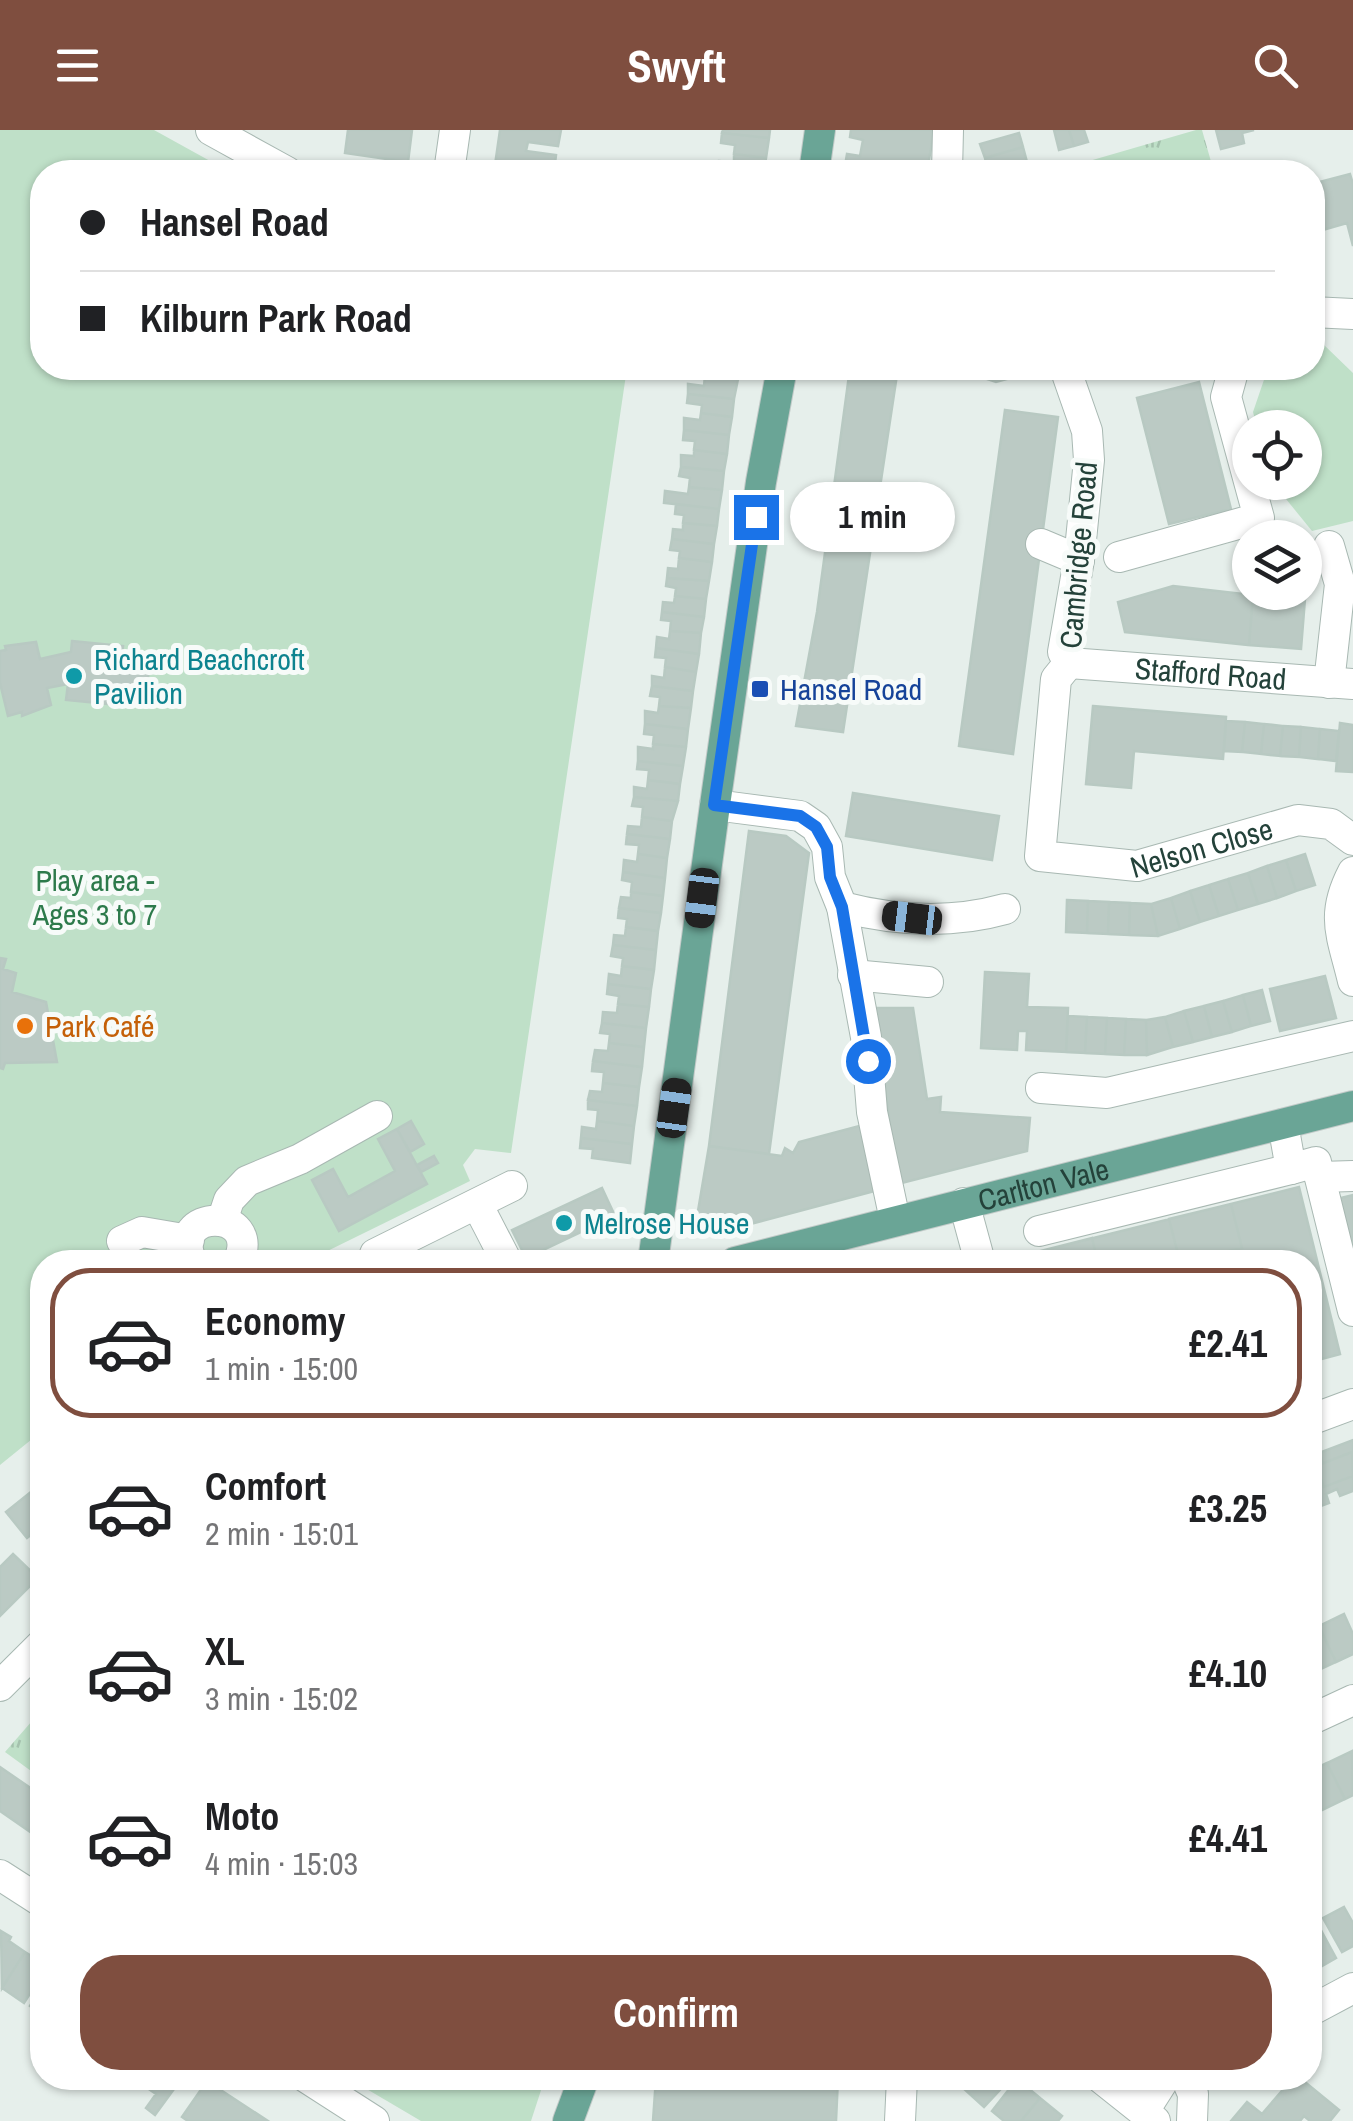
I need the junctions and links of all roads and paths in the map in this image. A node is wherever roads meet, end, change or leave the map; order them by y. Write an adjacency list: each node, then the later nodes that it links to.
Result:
1 (212, 130): 5 (street)
2 (455, 130): 6 (street)
3 (820, 130): 7 (main road)
4 (949, 130): 8 (street)
5 (266, 160)
6 (451, 160)
7 (816, 160)
8 (948, 160)
9 (1325, 313): 10 (street)
10 (1353, 314)
11 (780, 380): 20 (main road)
12 (1069, 380): 17 (street, Cambridge Road)
13 (1231, 380): 16 (street)
14 (1041, 544): 17 (street)
15 (1329, 546): 19 (street)
16 (1119, 557)
17 (1079, 560): 18 (street, Cambridge Road)
18 (1069, 664): 19 (street, Stafford Road); 22 (street, Cambridge Road)
19 (1341, 683)
20 (714, 805): 25 (street); 48 (main road)
21 (1353, 840): 22 (street, Nelson Close)
22 (1042, 859)
23 (1353, 872): 27 (street)
24 (1005, 909): 25 (street)
25 (844, 922): 26 (street)
26 (854, 975): 28 (street); 40 (street)
27 (1353, 981)
28 (928, 982)
29 (1353, 1036): 30 (street)
30 (1041, 1088)
31 (1353, 1106): 33 (main road, Carlton Vale)
32 (377, 1116): 39 (street)
33 (1283, 1124): 34 (street); 37 (main road, Carlton Vale)
34 (1305, 1173): 35 (street); 41 (street); 51 (street)
35 (1353, 1176)
36 (512, 1186): 38 (street)
37 (964, 1203): 40 (main road, Carlton Vale); 50 (street)
38 (476, 1204): 46 (street); 47 (street)
39 (222, 1220): 44 (street); 45 (street)
40 (895, 1220): 49 (main road, Carlton Vale)
41 (1039, 1231)
42 (122, 1241): 43 (street)
43 (187, 1250)
44 (190, 1250)
45 (242, 1250)
46 (383, 1250)
47 (500, 1250)
48 (655, 1250)
49 (780, 1250)
50 (977, 1250)
51 (1353, 1311)
52 (1353, 1404): 53 (street)
53 (1322, 1416)
54 (30, 1656): 55 (street)
55 (0, 1686)
56 (1353, 1700): 57 (street)
57 (1322, 1714)
58 (0, 1875): 59 (street)
59 (30, 1894)
60 (1353, 1988): 61 (street)
61 (1322, 2004)
62 (326, 2090): 69 (street)
63 (580, 2090): 70 (main road)
64 (901, 2090): 71 (street)
65 (1116, 2090): 68 (street)
66 (1160, 2090): 68 (street)
67 (1191, 2090): 72 (street)
68 (1150, 2116)
69 (374, 2121)
70 (568, 2121)
71 (900, 2121)
72 (1192, 2121)

